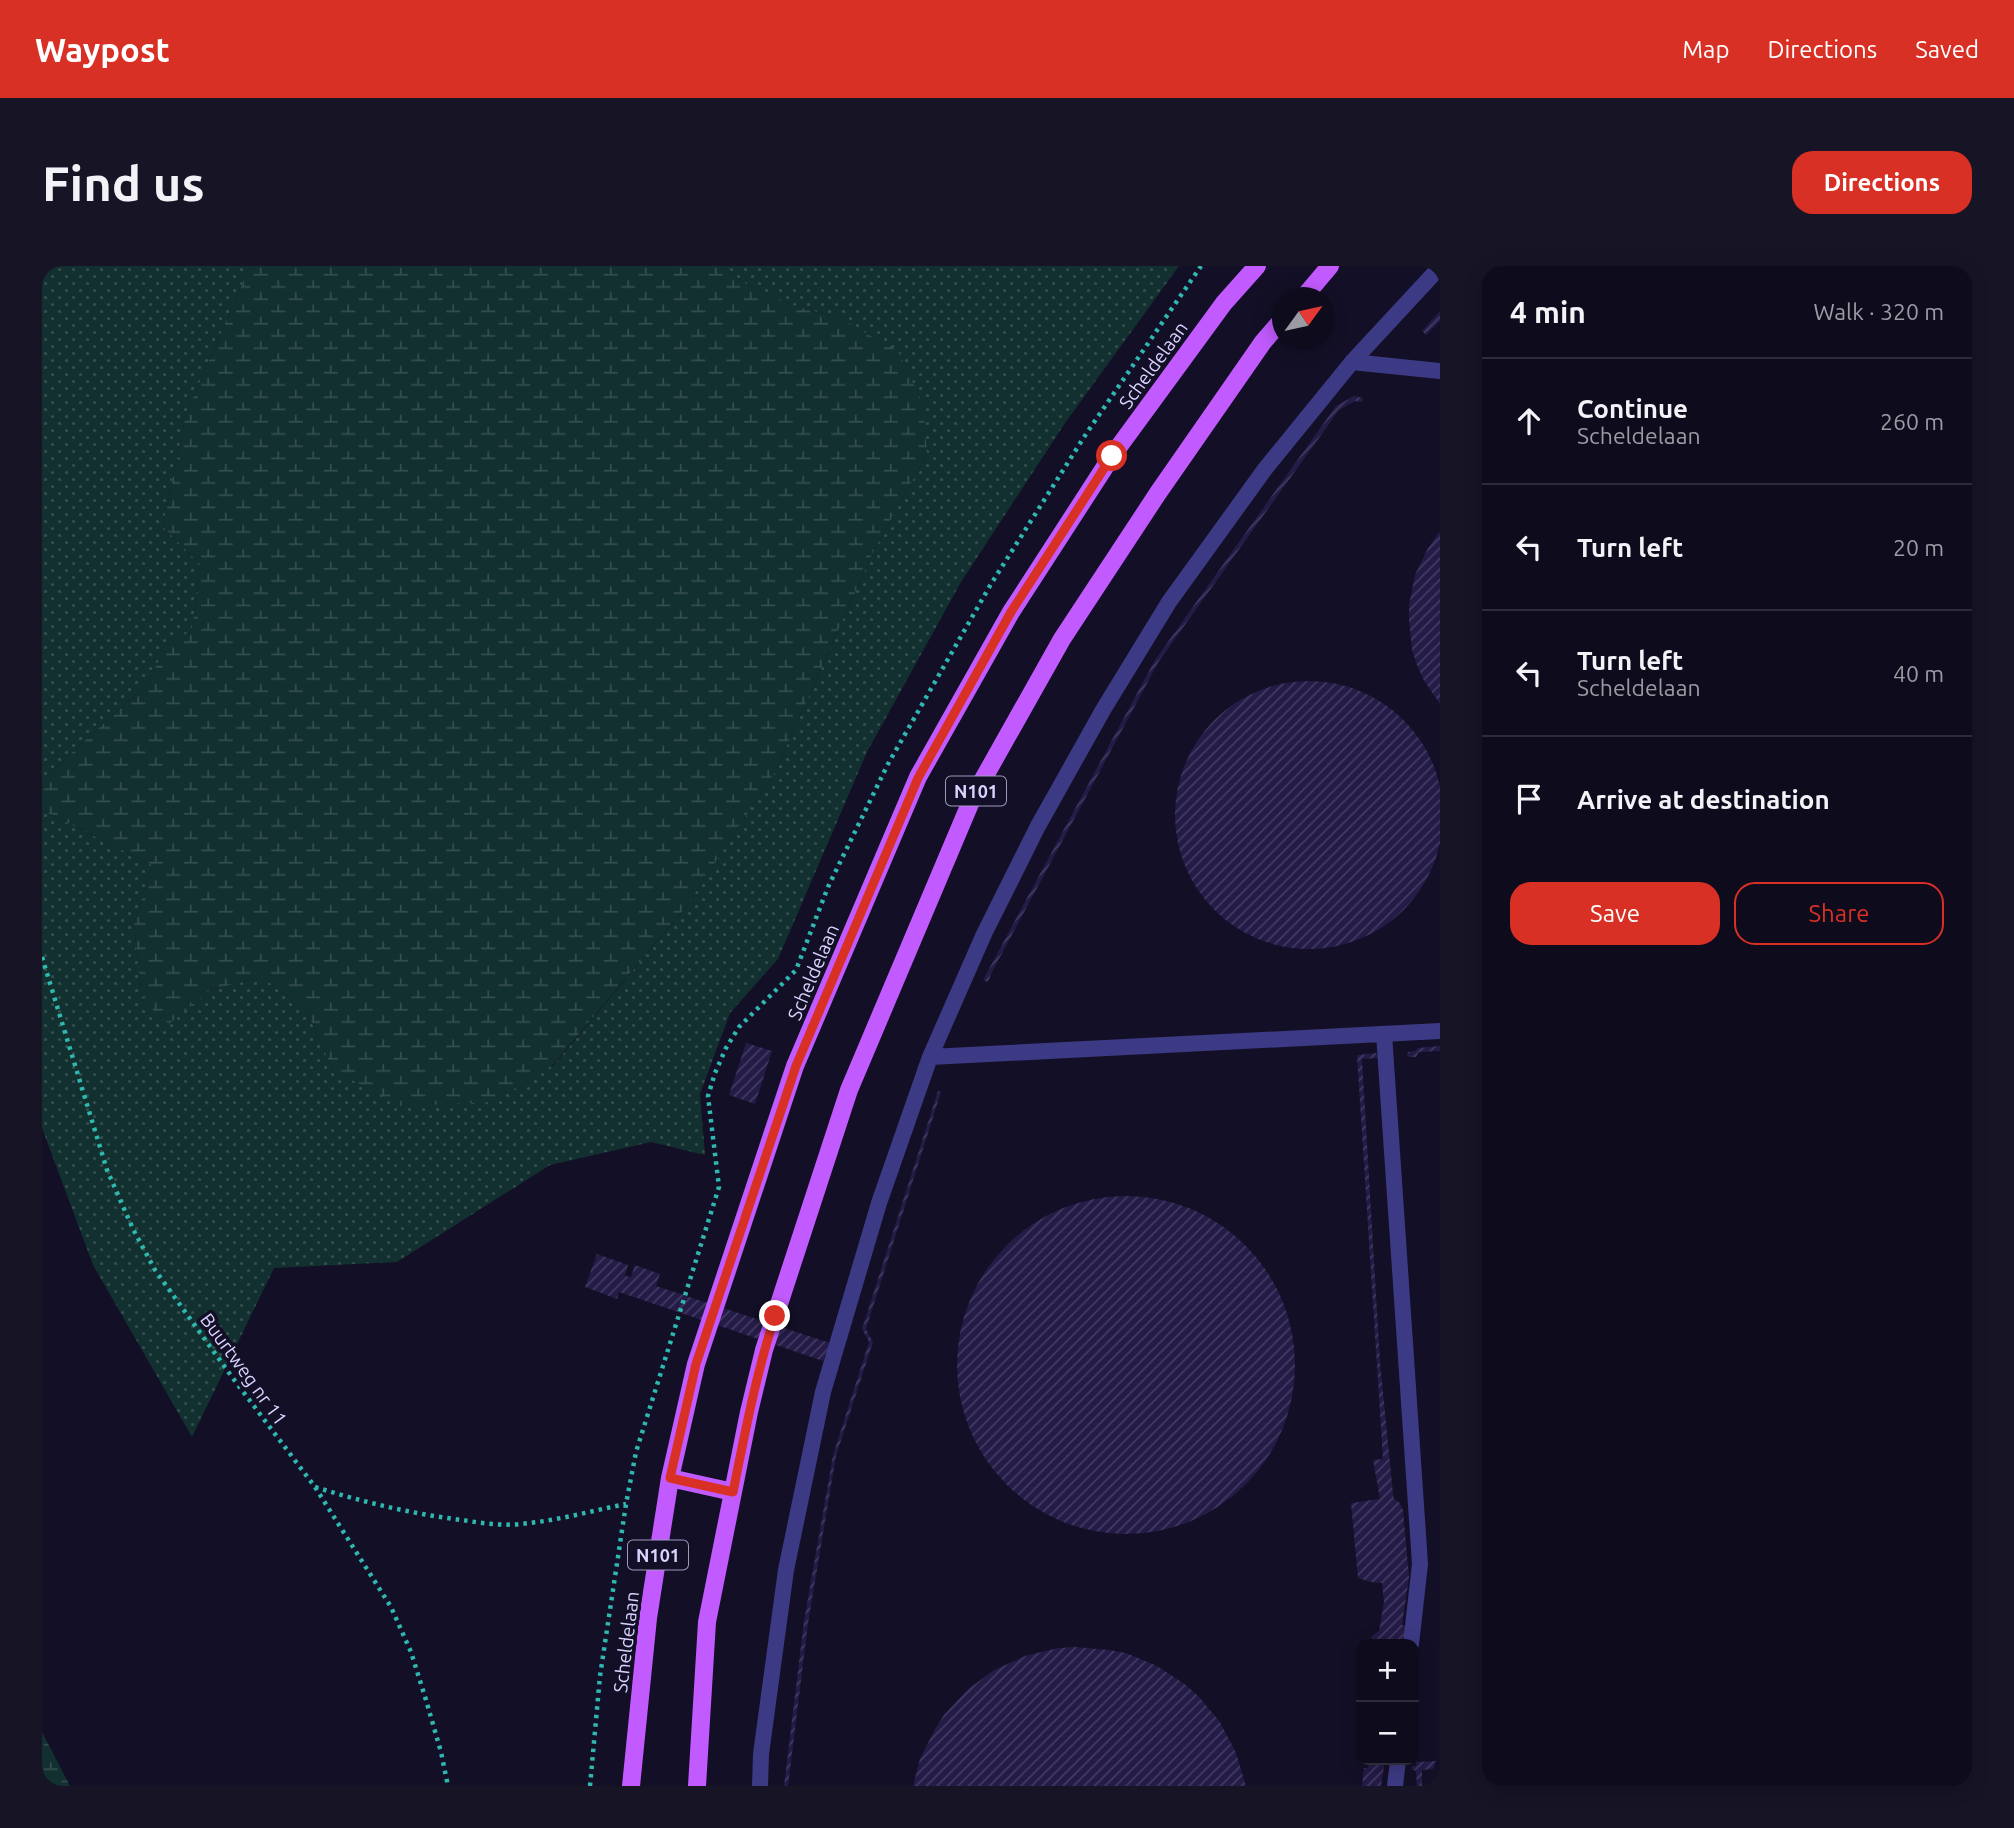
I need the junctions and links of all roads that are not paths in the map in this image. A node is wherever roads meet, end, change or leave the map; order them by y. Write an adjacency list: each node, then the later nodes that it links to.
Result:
1 (1257, 266): 11 (main road, Scheldelaan / N101)
2 (1331, 266): 4 (main road)
3 (1440, 267): 6 (lane)
4 (1313, 287)
5 (1272, 333): 12 (main road, N101)
6 (1352, 362): 7 (lane); 10 (lane)
7 (1440, 371)
8 (1440, 1031): 9 (lane)
9 (1384, 1034): 10 (lane); 13 (lane)
10 (930, 1057): 17 (lane)
11 (670, 1478): 12 (main road); 15 (main road, Scheldelaan / N101)
12 (733, 1492): 16 (main road, N101)
13 (1412, 1639)
14 (1397, 1765): 18 (lane)
15 (631, 1786)
16 (697, 1786)
17 (760, 1786)
18 (1395, 1786)

